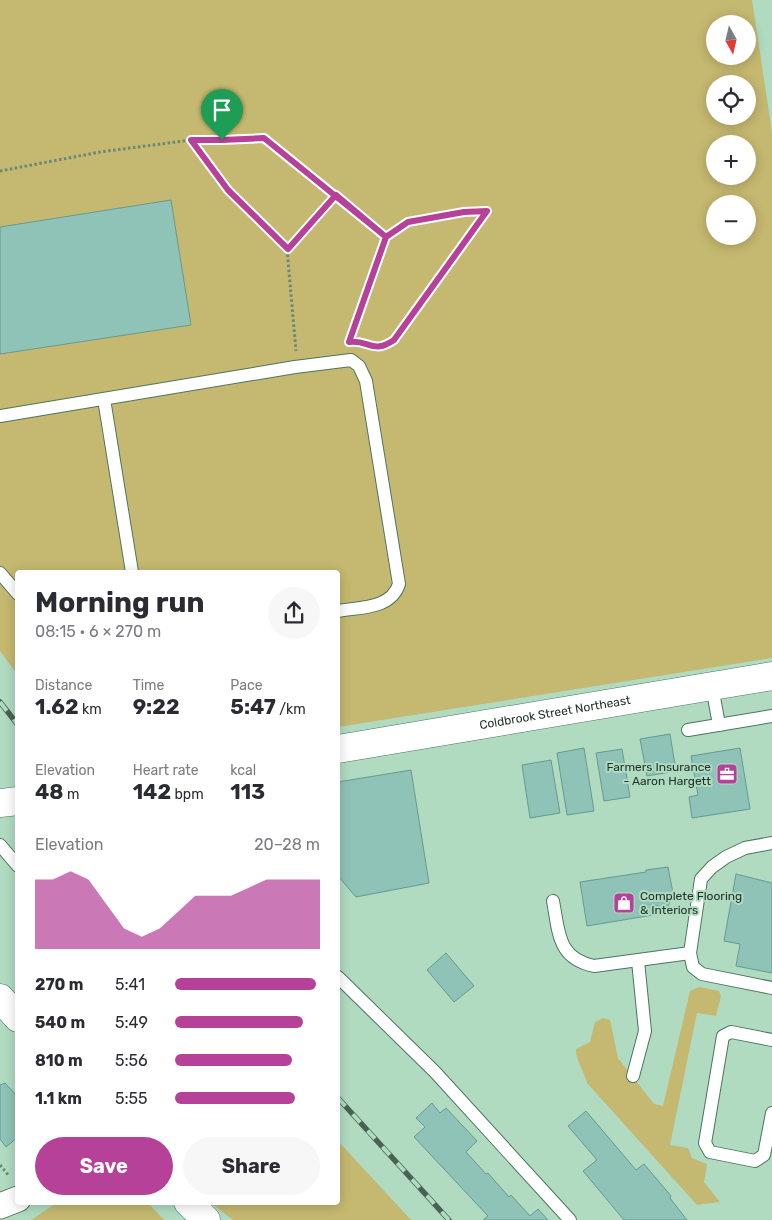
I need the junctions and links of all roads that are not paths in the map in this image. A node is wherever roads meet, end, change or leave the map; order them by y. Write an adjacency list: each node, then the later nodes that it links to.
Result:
1 (104, 399): 2 (lane); 3 (lane); 6 (lane)
2 (0, 416)
3 (132, 570)
4 (0, 573): 5 (lane)
5 (15, 590)
6 (340, 611)
7 (772, 676): 8 (street, Coldbrook Street Northeast)
8 (712, 686): 10 (lane); 12 (street, Coldbrook Street Northeast)
9 (772, 716): 10 (lane)
10 (719, 725): 11 (lane)
11 (688, 730)
12 (340, 749)
13 (15, 801): 14 (street)
14 (0, 803)
15 (772, 843): 19 (lane)
16 (2, 853): 17 (lane)
17 (15, 864)
18 (554, 901): 20 (lane)
19 (690, 953): 20 (lane); 22 (lane)
20 (638, 961): 26 (lane)
21 (340, 979): 32 (lane)
22 (772, 988)
23 (0, 998): 24 (street)
24 (15, 1015)
25 (772, 1040): 27 (lane)
26 (634, 1076)
27 (772, 1113)
28 (15, 1200): 30 (street)
29 (191, 1205): 31 (street)
30 (0, 1206)
31 (206, 1220)
32 (570, 1220)

